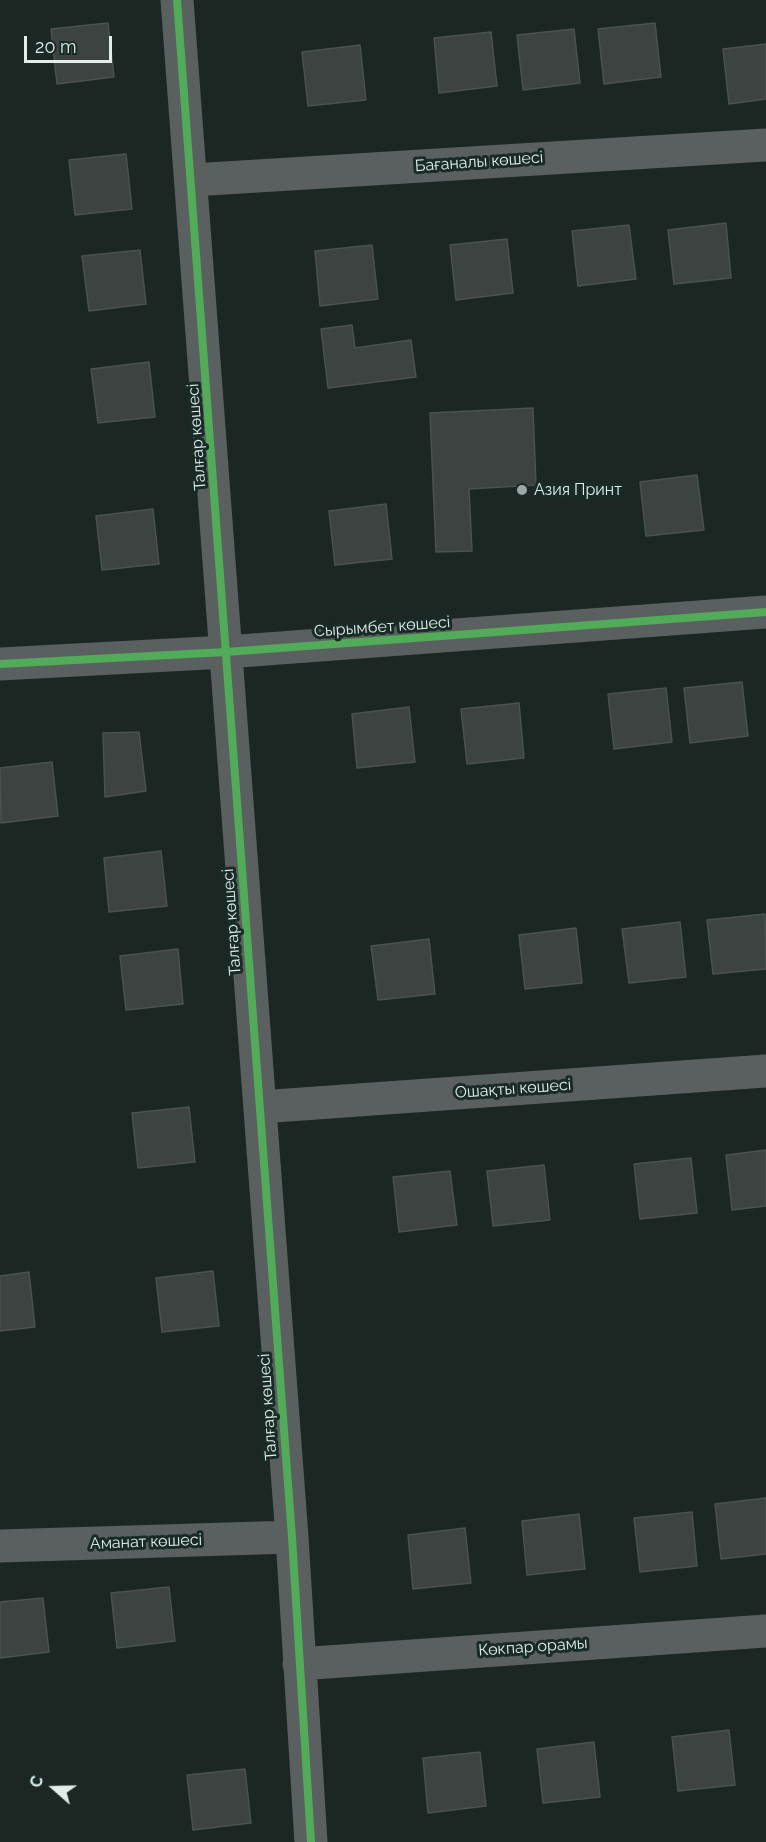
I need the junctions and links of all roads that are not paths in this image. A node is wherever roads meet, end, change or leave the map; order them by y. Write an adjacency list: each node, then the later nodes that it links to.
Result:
1 (177, 0): 3 (street, Талғар көшесі)
2 (766, 145): 3 (street, Бағаналы көшесі)
3 (192, 180): 5 (street, Талғар көшесі)
4 (766, 612): 5 (street, Сырымбет көшесі)
5 (226, 652): 6 (street, Сырымбет көшесі); 8 (street, Талғар көшесі)
6 (0, 664)
7 (766, 1071): 8 (street, Ошақты көшесі)
8 (260, 1107): 9 (street, Талғар көшесі)
9 (292, 1537): 10 (street, Аманат көшесі); 12 (street, Талғар көшесі)
10 (0, 1546)
11 (766, 1630): 12 (street, Көкпар орамы)
12 (300, 1664): 13 (street, Талғар көшесі)
13 (311, 1842)

